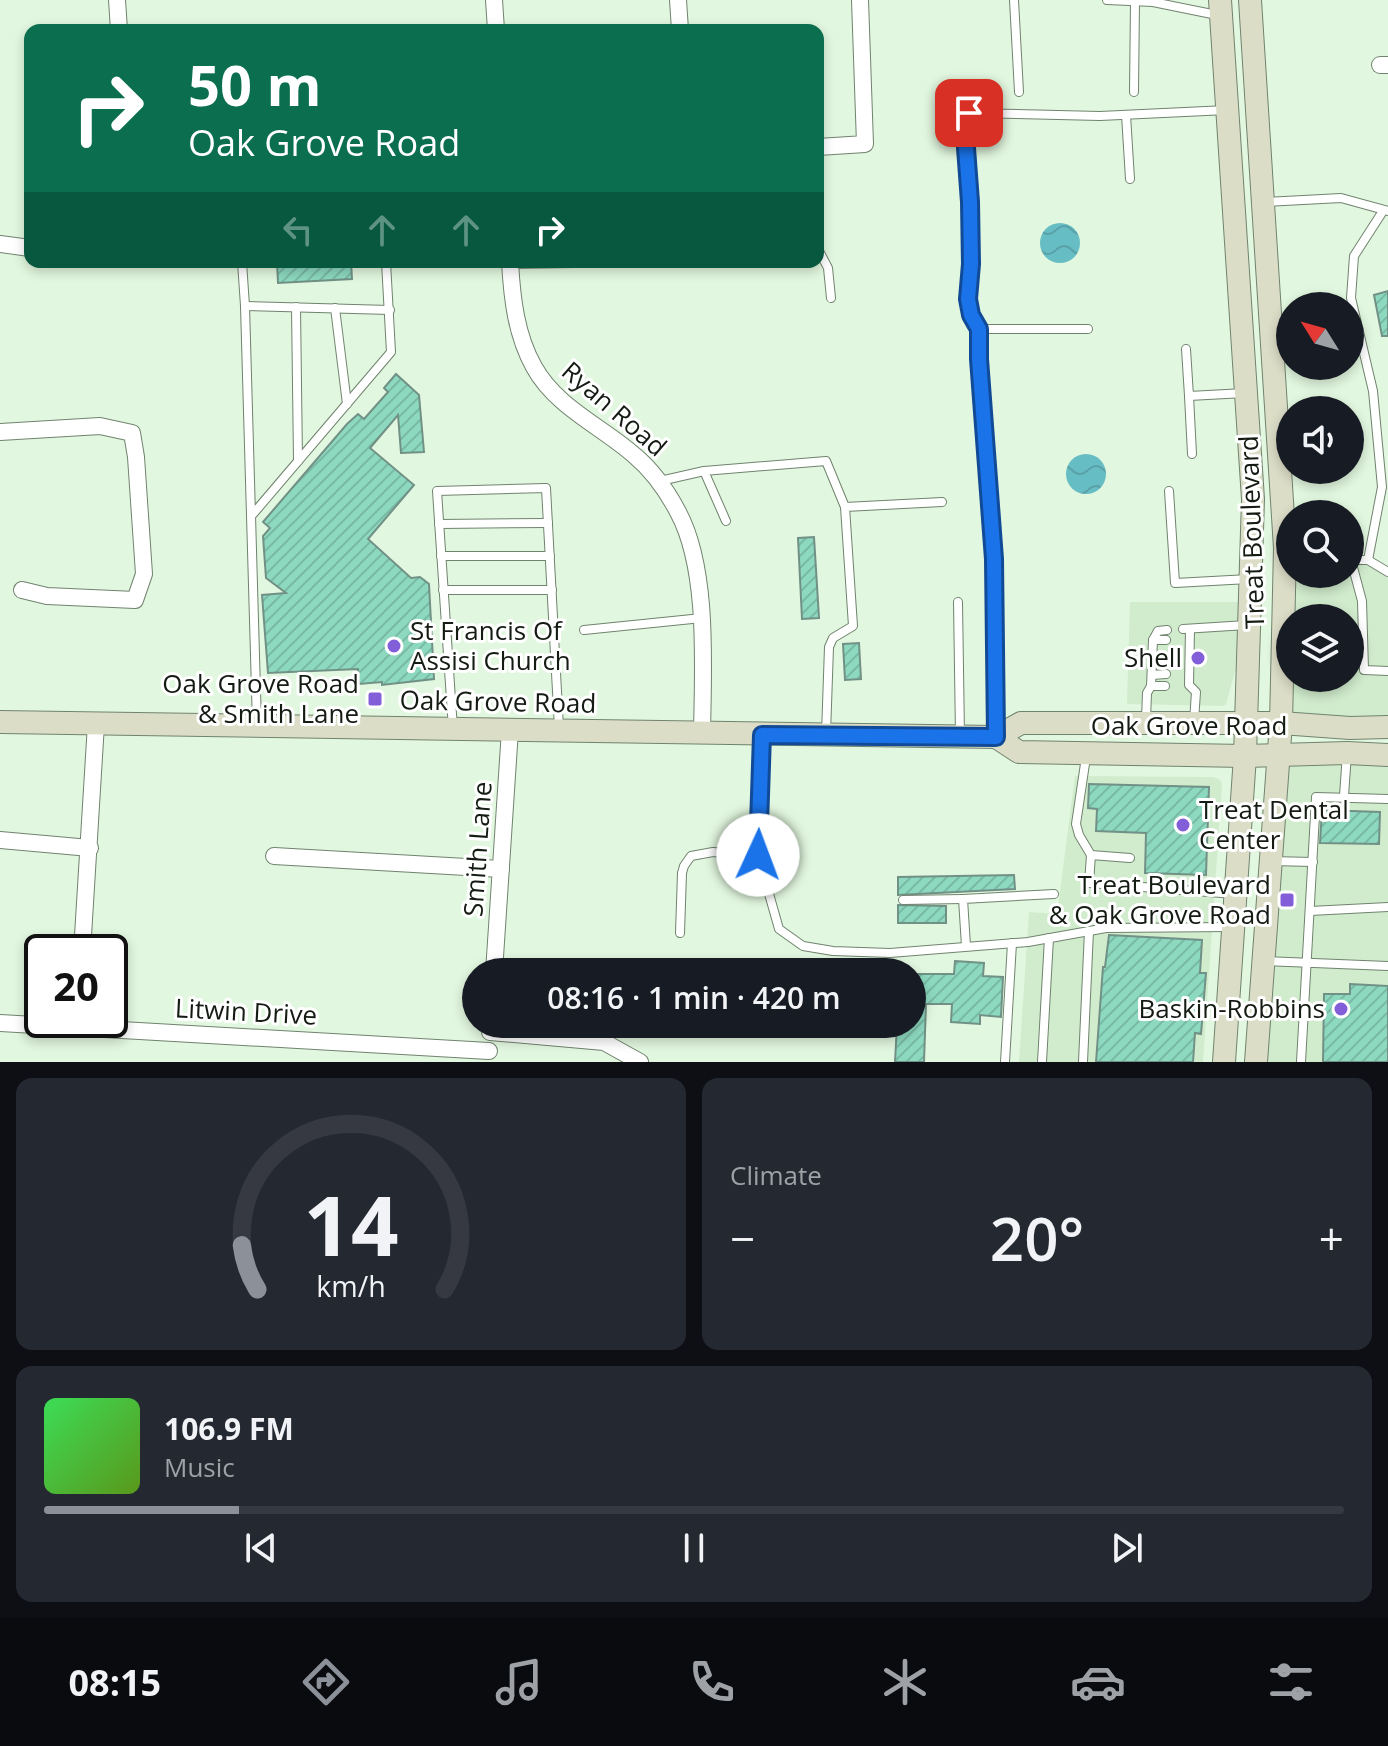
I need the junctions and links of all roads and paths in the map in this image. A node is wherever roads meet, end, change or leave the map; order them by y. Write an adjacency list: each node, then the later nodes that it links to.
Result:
1 (117, 0): 10 (street)
2 (494, 0): 11 (street)
3 (678, 0): 12 (street)
4 (860, 0): 17 (street)
5 (1014, 0): 13 (lane)
6 (1107, 0): 8 (lane)
7 (1250, 0): 19 (main road, Treat Boulevard)
8 (1135, 1): 9 (lane); 14 (lane)
9 (1221, 8): 15 (main road, Treat Boulevard)
10 (119, 24)
11 (496, 24)
12 (680, 24)
13 (1019, 92)
14 (1134, 92)
15 (1228, 110): 16 (lane); 35 (main road, Treat Boulevard)
16 (1126, 115): 18 (lane); 32 (lane)
17 (824, 147)
18 (1130, 179)
19 (1263, 202): 20 (lane); 46 (main road, Treat Boulevard)
20 (1386, 211): 40 (lane)
21 (0, 244): 22 (street)
22 (24, 247)
23 (824, 260): 27 (lane)
24 (242, 268): 28 (lane)
25 (386, 268): 31 (lane)
26 (510, 268): 44 (street, Ryan Road)
27 (831, 298)
28 (245, 306): 29 (lane); 49 (lane)
29 (296, 307): 30 (lane); 42 (lane)
30 (335, 308): 31 (lane); 37 (lane)
31 (390, 310): 37 (lane)
32 (979, 329): 33 (lane); 89 (lane)
33 (1088, 329)
34 (1186, 349): 36 (lane)
35 (1246, 393): 36 (lane); 58 (main road, Treat Boulevard)
36 (1189, 396): 41 (lane)
37 (347, 404): 42 (lane)
38 (0, 432): 61 (street)
39 (1388, 435): 40 (lane)
40 (1377, 436): 56 (lane)
41 (1192, 454)
42 (298, 462): 49 (lane)
43 (704, 471): 44 (lane); 48 (lane); 50 (lane)
44 (659, 481): 65 (street, Ryan Road)
45 (1169, 491): 58 (lane)
46 (1284, 500)
47 (942, 502): 48 (lane)
48 (845, 507): 87 (lane)
49 (252, 515): 80 (lane)
50 (726, 521)
51 (548, 523): 52 (lane); 52 (lane); 54 (lane)
52 (439, 524): 53 (lane)
53 (441, 556): 54 (lane); 62 (lane)
54 (550, 556): 63 (lane)
55 (1364, 560): 56 (lane)
56 (1368, 560): 57 (lane)
57 (1388, 572)
58 (1249, 579): 66 (main road, Treat Boulevard)
59 (1287, 588): 75 (main road, Treat Boulevard)
60 (1358, 588): 69 (lane)
61 (22, 590)
62 (443, 590): 63 (lane); 82 (lane)
63 (552, 590): 84 (lane)
64 (958, 602): 88 (lane)
65 (702, 618): 67 (lane); 85 (street, Ryan Road)
66 (1248, 625): 78 (lane); 79 (main road, Treat Boulevard)
67 (584, 630)
68 (1166, 635): 71 (lane)
69 (1388, 671)
70 (1166, 674): 71 (lane)
71 (1152, 675): 72 (lane)
72 (1151, 686): 73 (lane); 77 (lane)
73 (1165, 686)
74 (0, 722): 76 (main road, Oak Grove Road)
75 (1281, 723): 79 (main road, Oak Grove Road); 81 (main road, Oak Grove Road); 92 (main road, Treat Boulevard)
76 (96, 724): 80 (main road, Oak Grove Road); 98 (street)
77 (1145, 724): 78 (main road, Oak Grove Road); 89 (main road, Oak Grove Road)
78 (1193, 724): 79 (main road, Oak Grove Road)
79 (1245, 725): 94 (main road, Treat Boulevard)
80 (257, 726): 82 (main road, Oak Grove Road)
81 (1388, 727)
82 (453, 730): 83 (main road, Oak Grove Road)
83 (510, 730): 84 (main road, Oak Grove Road); 105 (street, Smith Lane)
84 (559, 731): 85 (main road, Oak Grove Road)
85 (702, 733): 86 (main road, Oak Grove Road)
86 (762, 735): 87 (main road, Oak Grove Road); 99 (lane)
87 (825, 735): 88 (main road, Oak Grove Road)
88 (960, 736): 89 (main road, Oak Grove Road)
89 (996, 737): 91 (main road, Oak Grove Road)
90 (1347, 753): 92 (main road, Oak Grove Road); 93 (main road, Oak Grove Road); 95 (lane)
91 (1086, 754): 94 (main road, Oak Grove Road); 100 (lane)
92 (1278, 754): 94 (main road, Oak Grove Road); 103 (main road, Treat Boulevard)
93 (1388, 755)
94 (1245, 756): 107 (main road, Treat Boulevard)
95 (1344, 796): 96 (lane); 104 (lane)
96 (1388, 799)
97 (0, 840): 98 (street)
98 (90, 848): 115 (street)
99 (758, 855): 114 (lane); 118 (lane)
100 (1091, 855): 102 (lane); 107 (lane)
101 (274, 856): 105 (street)
102 (1130, 858)
103 (1270, 861): 104 (lane); 120 (main road, Treat Boulevard)
104 (1313, 862): 111 (lane)
105 (501, 869): 119 (street, Smith Lane)
106 (1054, 894): 108 (lane)
107 (1235, 894): 112 (main road, Treat Boulevard)
108 (963, 899): 109 (lane); 118 (lane)
109 (903, 900)
110 (1388, 907): 111 (lane)
111 (1310, 911): 121 (lane)
112 (1233, 927): 113 (lane); 132 (main road, Treat Boulevard)
113 (1089, 931): 116 (lane); 131 (lane)
114 (680, 933)
115 (83, 934)
116 (1049, 938): 117 (lane); 130 (lane)
117 (1012, 943): 118 (lane); 129 (lane)
118 (966, 946)
119 (495, 958)
120 (1263, 961): 121 (lane); 133 (main road, Treat Boulevard)
121 (1307, 962): 122 (lane); 134 (lane)
122 (1388, 966)
123 (0, 1023): 124 (street, Litwin Drive)
124 (24, 1023)
125 (128, 1027): 127 (street, Litwin Drive)
126 (571, 1038): 128 (street)
127 (489, 1056)
128 (640, 1062)
129 (1005, 1062)
130 (1042, 1062)
131 (1083, 1062)
132 (1224, 1062)
133 (1256, 1062)
134 (1301, 1062)

